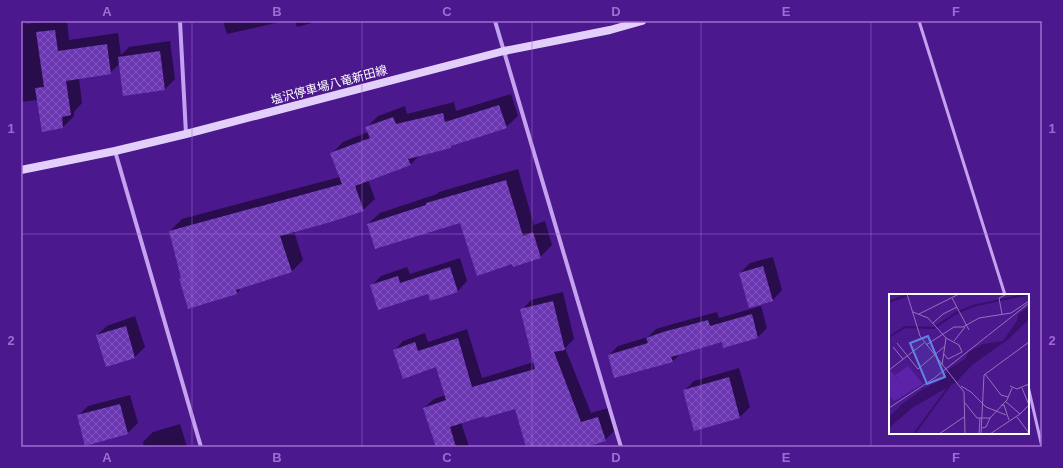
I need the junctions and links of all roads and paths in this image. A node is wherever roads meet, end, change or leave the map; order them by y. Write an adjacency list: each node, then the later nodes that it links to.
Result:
1 (180, 21): 6 (street)
2 (495, 21): 5 (street)
3 (642, 21): 5 (main road, 塩沢停車場八竜新田線)
4 (919, 21): 9 (lane)
5 (504, 51): 6 (main road, 塩沢停車場八竜新田線); 12 (street)
6 (186, 134): 7 (main road, 塩沢停車場八竜新田線)
7 (115, 151): 8 (main road, 塩沢停車場八竜新田線); 11 (street)
8 (21, 170)
9 (1005, 294)
10 (1029, 390): 13 (lane)
11 (201, 447)
12 (620, 447)
13 (1042, 447)

